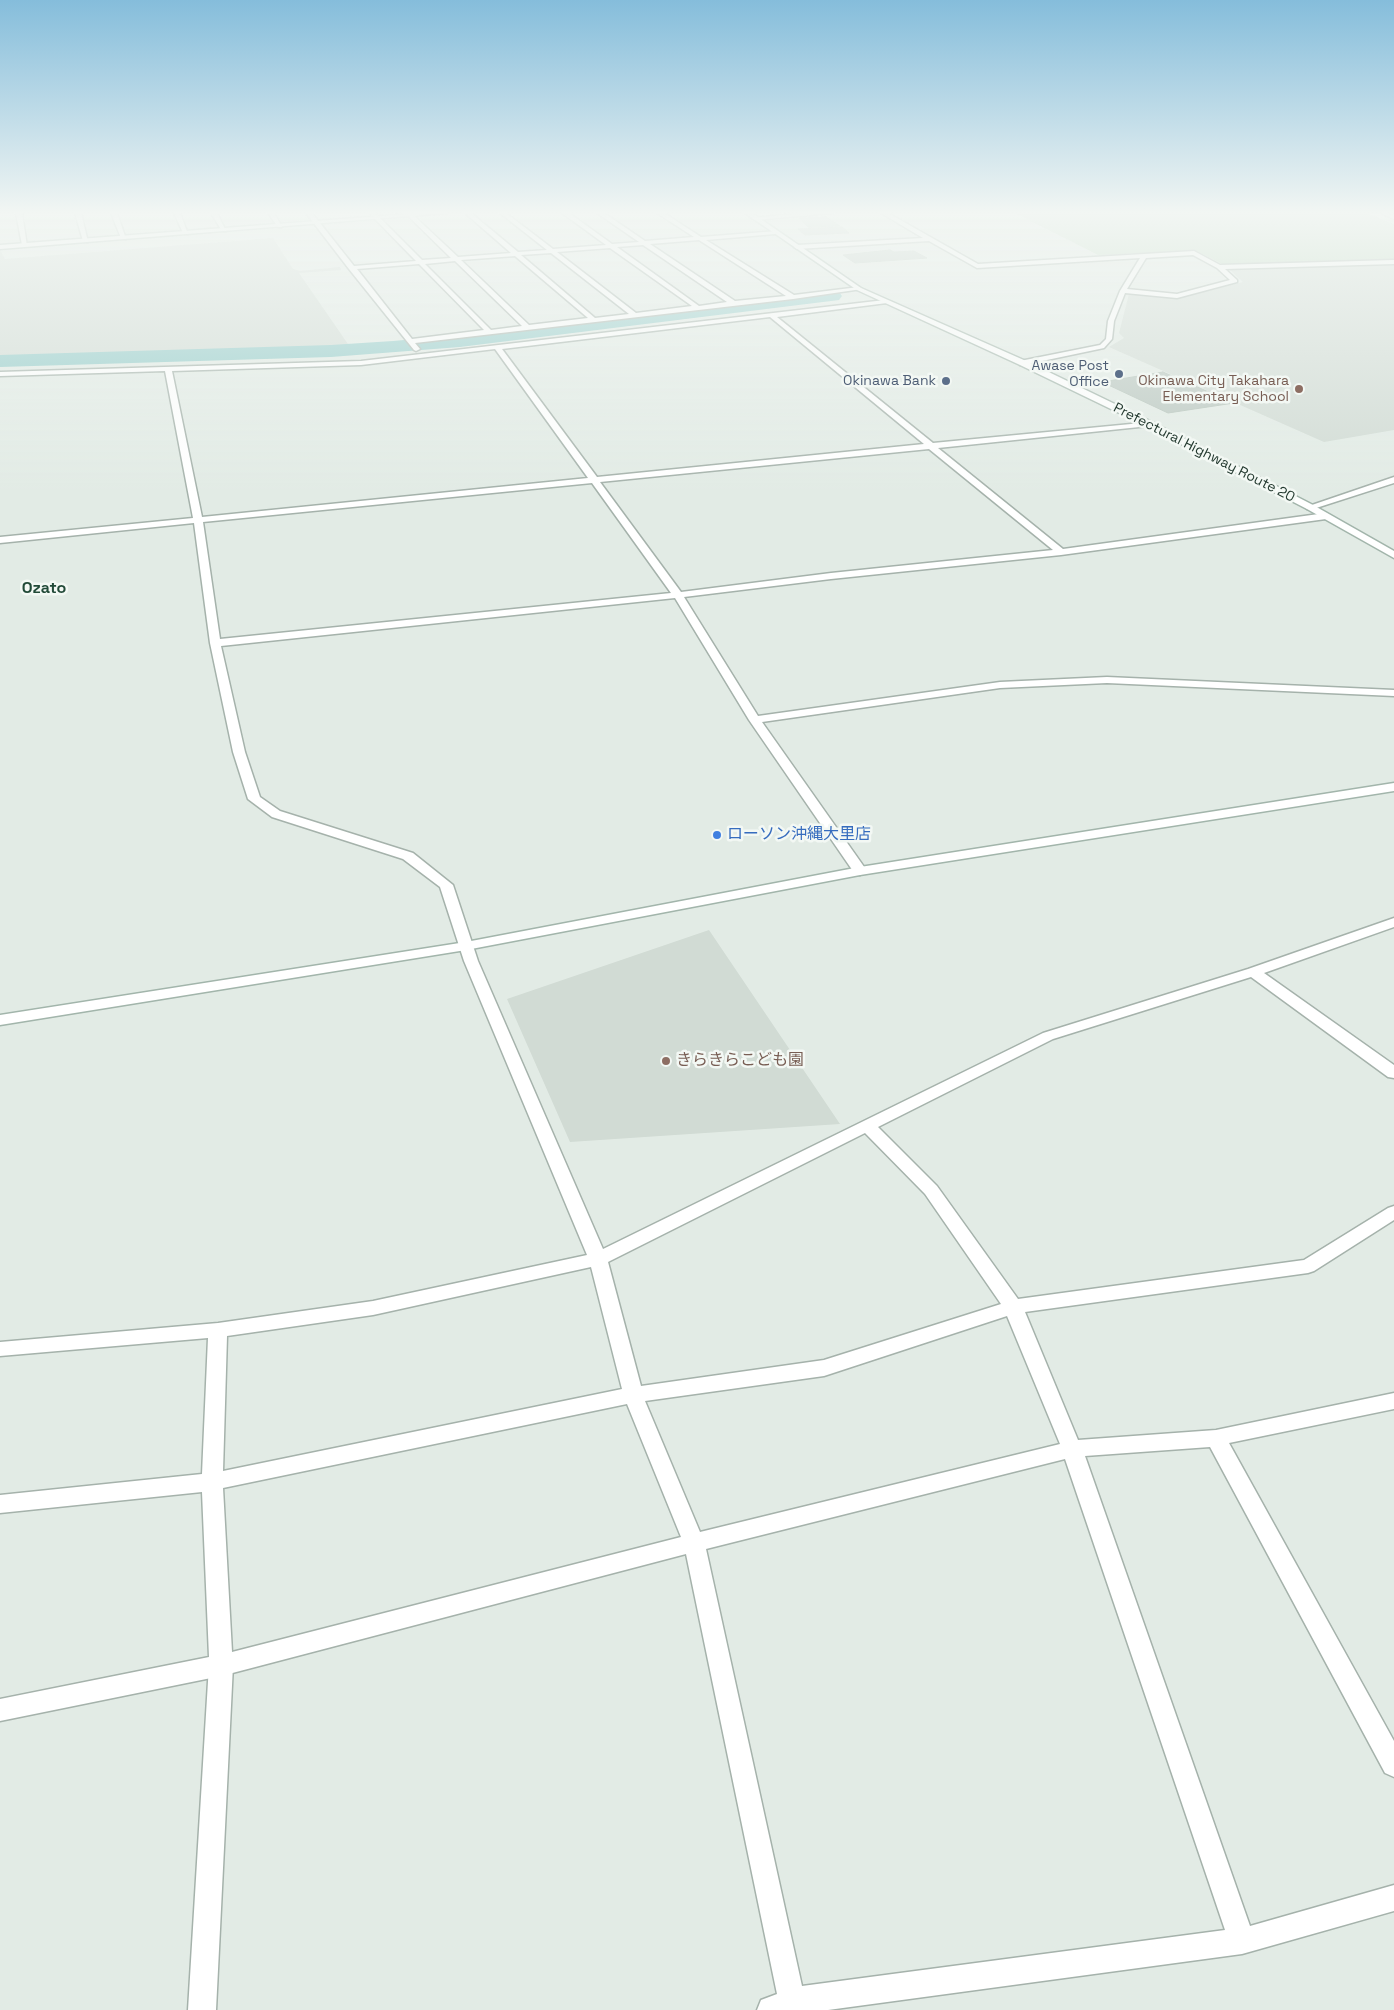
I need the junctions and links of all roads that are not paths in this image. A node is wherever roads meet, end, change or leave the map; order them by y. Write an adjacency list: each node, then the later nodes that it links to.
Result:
1 (382, 307): 16 (street)
2 (464, 307): 15 (street)
3 (506, 307): 14 (street)
4 (578, 307): 13 (street)
5 (624, 307): 11 (street)
6 (709, 307): 10 (street)
7 (844, 307): 12 (street)
8 (897, 307): 19 (street, Prefectural Highway Route 20)
9 (1117, 307): 19 (street)
10 (698, 308): 11 (street)
11 (635, 315): 13 (street)
12 (771, 315): 17 (street); 23 (street)
13 (594, 320): 14 (street)
14 (527, 327): 15 (street)
15 (489, 332): 16 (street)
16 (410, 341): 18 (street)
17 (498, 348): 18 (street); 25 (street)
18 (421, 357): 20 (street)
19 (1023, 363): 22 (street, Prefectural Highway Route 20)
20 (168, 369): 21 (street); 28 (street)
21 (0, 374)
22 (1149, 424): 23 (street); 26 (street, Prefectural Highway Route 20)
23 (932, 446): 25 (street); 30 (street)
24 (1394, 480): 26 (street)
25 (593, 481): 28 (street); 32 (street)
26 (1310, 507): 27 (street, Prefectural Highway Route 20)
27 (1326, 516): 30 (street); 31 (street, Prefectural Highway Route 20)
28 (198, 519): 29 (street); 33 (street)
29 (0, 540)
30 (1061, 552): 32 (street)
31 (1394, 555)
32 (678, 595): 33 (street); 35 (street)
33 (215, 643): 39 (street)
34 (1394, 693): 35 (street)
35 (755, 720): 37 (street)
36 (1394, 787): 37 (street)
37 (860, 871): 39 (street)
38 (1394, 922): 40 (street)
39 (466, 946): 41 (street); 45 (street)
40 (1253, 972): 42 (street); 43 (street)
41 (0, 1020)
42 (1394, 1073)
43 (867, 1125): 45 (street); 46 (street)
44 (1394, 1212): 46 (street)
45 (598, 1259): 47 (street); 49 (street)
46 (1013, 1307): 49 (street); 52 (street)
47 (218, 1330): 48 (street); 53 (street)
48 (0, 1349)
49 (633, 1395): 53 (street); 55 (street)
50 (1394, 1401): 51 (street)
51 (1216, 1438): 52 (street); 58 (street)
52 (1072, 1449): 55 (street); 60 (street)
53 (212, 1482): 54 (street); 56 (street)
54 (0, 1504)
55 (694, 1544): 56 (street); 61 (street)
56 (222, 1665): 57 (street); 62 (street)
57 (0, 1710)
58 (1394, 1765)
59 (1394, 1898): 60 (street)
60 (1242, 1941): 61 (street)
61 (786, 2007)
62 (202, 2010)

